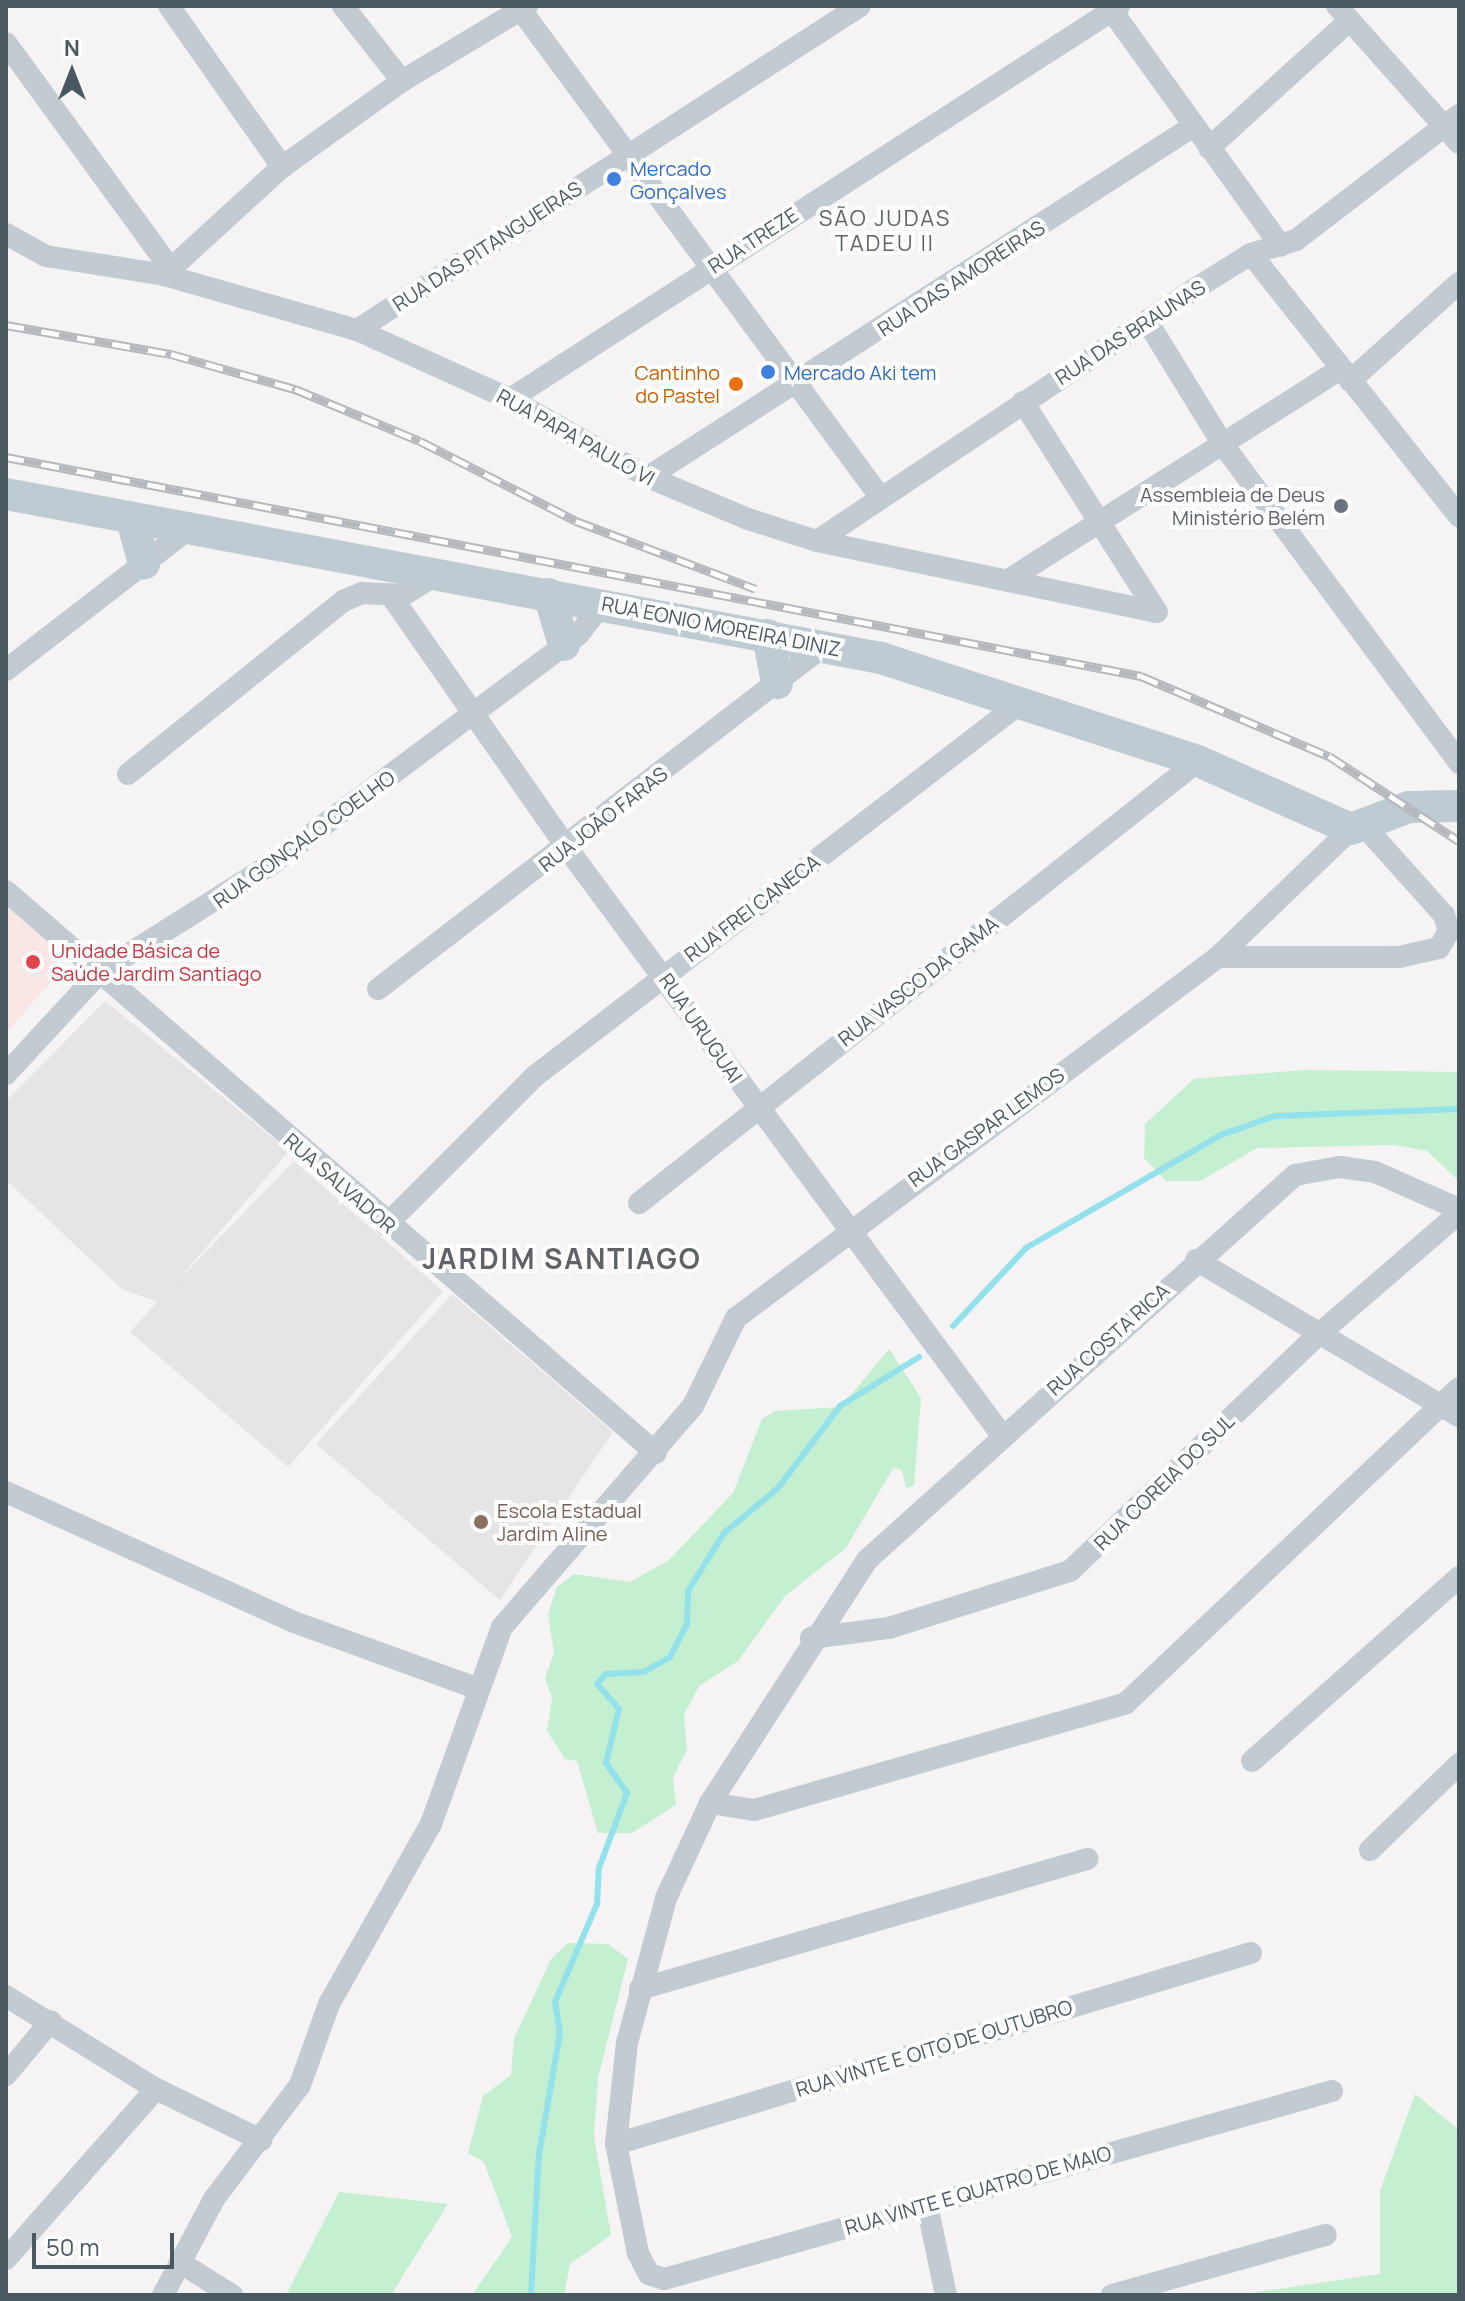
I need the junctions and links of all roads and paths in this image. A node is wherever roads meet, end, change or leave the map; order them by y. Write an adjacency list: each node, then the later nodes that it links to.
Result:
1 (169, 6): 14 (street)
2 (343, 6): 8 (street)
3 (860, 6): 13 (street, RUA DAS PITANGUEIRAS)
4 (522, 7): 8 (street); 13 (street)
5 (1116, 8): 10 (street); 18 (street, RUA TREZE)
6 (1343, 13): 9 (street); 12 (street)
7 (6, 43): 19 (street)
8 (402, 81): 14 (street)
9 (1450, 120): 11 (street); 16 (street, RUA DAS BRAUNAS)
10 (1192, 127): 12 (street); 24 (street, RUA DAS AMOREIRAS)
11 (1459, 143)
12 (1209, 148): 16 (street)
13 (630, 153): 18 (street); 22 (street, RUA DAS PITANGUEIRAS)
14 (282, 167): 19 (street)
15 (6, 234): 19 (street, RUA PAPA PAULO VI)
16 (1281, 246): 17 (street, RUA DAS BRAUNAS)
17 (1251, 254): 21 (street, RUA DAS BRAUNAS); 23 (street)
18 (712, 267): 24 (street); 25 (street, RUA TREZE)
19 (168, 272): 22 (street, RUA PAPA PAULO VI)
20 (1459, 283): 23 (street)
21 (1147, 321): 26 (street, RUA DAS BRAUNAS); 27 (street)
22 (357, 330): 25 (street, RUA PAPA PAULO VI)
23 (1346, 375): 27 (street); 31 (street)
24 (799, 384): 28 (street, RUA DAS AMOREIRAS); 30 (street)
25 (510, 399): 28 (street, RUA PAPA PAULO VI)
26 (1023, 402): 30 (street, RUA DAS BRAUNAS); 33 (street)
27 (1224, 446): 33 (street); 51 (street)
28 (648, 477): 35 (street, RUA PAPA PAULO VI)
29 (6, 494): 32 (main road, RUA EONIO MOREIRA DINIZ)
30 (881, 498): 35 (street, RUA DAS BRAUNAS)
31 (1459, 516)
32 (132, 520): 34 (main road, RUA EONIO MOREIRA DINIZ); 36 (main road)
33 (1106, 522): 38 (street); 38 (street, RUA PAPA PAULO VI)
34 (186, 531): 36 (street); 39 (main road, RUA EONIO MOREIRA DINIZ)
35 (817, 541): 38 (street, RUA PAPA PAULO VI)
36 (144, 563): 46 (street)
37 (436, 575): 39 (main road, RUA EONIO MOREIRA DINIZ); 40 (main road, RUA EONIO MOREIRA DINIZ); 41 (street)
38 (1008, 580)
39 (348, 583): 41 (street); 52 (street)
40 (549, 594): 42 (main road, RUA EONIO MOREIRA DINIZ); 44 (main road)
41 (403, 602): 49 (street, RUA URUGUAI)
42 (603, 603): 43 (main road, RUA EONIO MOREIRA DINIZ); 44 (street, RUA GONÇALO COELHO)
43 (768, 635): 45 (main road, RUA EONIO MOREIRA DINIZ); 47 (main road)
44 (564, 645): 49 (street, RUA GONÇALO COELHO)
45 (825, 645): 47 (street, RUA JOÃO FARAS); 48 (main road, RUA EONIO MOREIRA DINIZ)
46 (6, 670)
47 (777, 683): 55 (street, RUA JOÃO FARAS)
48 (1023, 701): 50 (main road, RUA EONIO MOREIRA DINIZ); 59 (street, RUA FREI CANECA)
49 (475, 715): 55 (street, RUA URUGUAI); 58 (street, RUA GONÇALO COELHO)
50 (1198, 761): 54 (main road, RUA EONIO MOREIRA DINIZ); 62 (street, RUA VASCO DA GAMA)
51 (1459, 763)
52 (128, 774)
53 (1459, 806): 54 (main road)
54 (1358, 828): 57 (street, RUA GASPAR LEMOS); 57 (street)
55 (567, 848): 59 (street, RUA URUGUAI); 60 (street, RUA JOÃO FARAS)
56 (6, 891): 58 (street, RUA SALVADOR)
57 (1218, 957): 66 (street, RUA GASPAR LEMOS)
58 (100, 972): 61 (street, RUA GONÇALO COELHO); 65 (street, RUA SALVADOR)
59 (664, 975): 62 (street, RUA URUGUAI); 65 (street, RUA FREI CANECA)
60 (378, 989)
61 (6, 1074)
62 (757, 1107): 63 (street, RUA VASCO DA GAMA); 66 (street, RUA URUGUAI)
63 (639, 1203)
64 (1459, 1211): 67 (street, RUA COSTA RICA); 68 (street, RUA COREIA DO SUL)
65 (386, 1225): 72 (street, RUA SALVADOR)
66 (850, 1229): 71 (street, RUA URUGUAI); 72 (street, RUA GASPAR LEMOS)
67 (1196, 1260): 68 (street); 71 (street, RUA COSTA RICA)
68 (1319, 1334): 70 (street); 75 (street, RUA COREIA DO SUL)
69 (1459, 1388): 70 (street)
70 (1450, 1411): 79 (street)
71 (1001, 1434): 75 (street, RUA COSTA RICA)
72 (656, 1453): 76 (street, RUA GASPAR LEMOS)
73 (6, 1492): 76 (street)
74 (1459, 1577): 77 (street)
75 (811, 1638): 79 (street, RUA COSTA RICA)
76 (476, 1688): 89 (street, RUA GASPAR LEMOS)
77 (1252, 1761)
78 (1459, 1764): 80 (street)
79 (710, 1803): 83 (street, RUA COSTA RICA)
80 (1370, 1850)
81 (1088, 1859): 83 (street)
82 (1251, 1953): 90 (street, RUA VINTE E OITO DE OUTUBRO)
83 (640, 1989): 90 (street, RUA COSTA RICA)
84 (6, 1996): 85 (street)
85 (51, 2021): 86 (street); 87 (street)
86 (6, 2075)
87 (156, 2089): 89 (street); 93 (street)
88 (1332, 2091): 91 (street, RUA VINTE E QUATRO DE MAIO)
89 (261, 2140): 94 (street, RUA GASPAR LEMOS)
90 (616, 2144): 91 (street, RUA VINTE E QUATRO DE MAIO)
91 (927, 2205): 97 (street)
92 (1326, 2235): 98 (street)
93 (6, 2259)
94 (184, 2265): 95 (street, RUA GASPAR LEMOS); 96 (street)
95 (163, 2295)
96 (232, 2295)
97 (946, 2295)
98 (1112, 2295)

